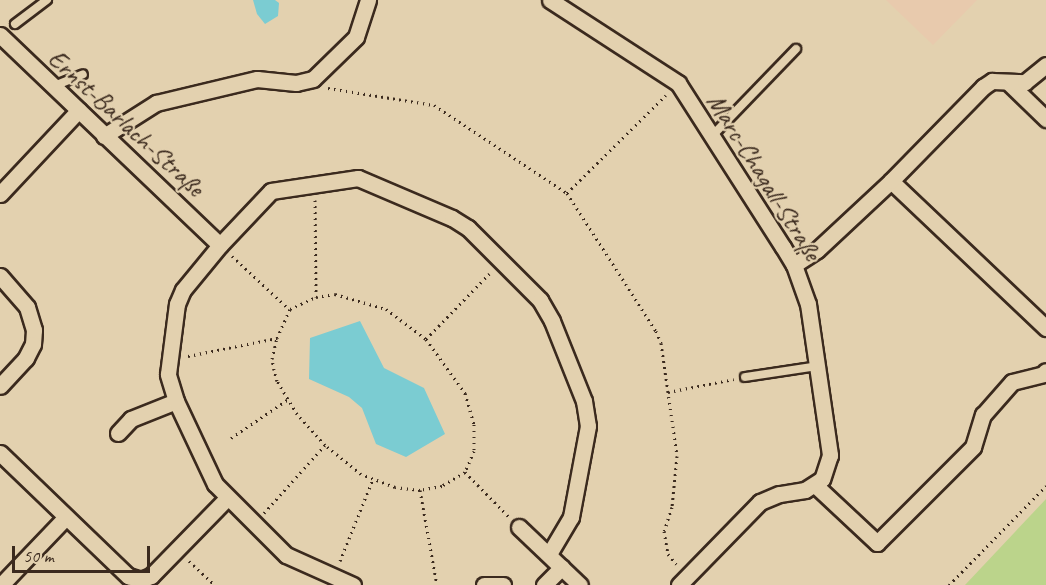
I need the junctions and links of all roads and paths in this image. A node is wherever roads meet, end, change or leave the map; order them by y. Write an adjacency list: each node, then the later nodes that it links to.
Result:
1 (47, 0): 4 (lane)
2 (368, 0): 9 (street)
3 (550, 0): 10 (street, Marc-Chagall-Straße)
4 (15, 24)
5 (3, 45): 12 (street, Ernst-Barlach-Straße)
6 (796, 50): 16 (lane)
7 (1046, 64): 11 (street)
8 (83, 74): 12 (lane)
9 (296, 83): 15 (street); 19 (path)
10 (678, 83): 16 (street, Marc-Chagall-Straße); 19 (path)
11 (1009, 83): 14 (street); 17 (street)
12 (54, 86): 13 (street, Ernst-Barlach-Straße)
13 (80, 110): 15 (street, Ernst-Barlach-Straße); 20 (street)
14 (1046, 119)
15 (104, 136): 21 (street, Ernst-Barlach-Straße)
16 (712, 136): 23 (street, Marc-Chagall-Straße)
17 (891, 181): 23 (street); 27 (street)
18 (315, 184): 21 (street); 22 (street); 25 (path)
19 (567, 193): 35 (path)
20 (0, 194)
21 (220, 245): 26 (path); 30 (street)
22 (502, 261): 29 (path); 52 (street)
23 (794, 266): 31 (street, Marc-Chagall-Straße)
24 (0, 276): 34 (street)
25 (316, 297): 26 (path); 29 (path)
26 (290, 309): 28 (path)
27 (1046, 328)
28 (277, 338): 30 (path); 36 (path)
29 (426, 339): 42 (path)
30 (168, 360): 37 (street)
31 (818, 366): 33 (lane); 44 (street, Marc-Chagall-Straße)
32 (1046, 371): 44 (street)
33 (745, 377): 35 (path)
34 (0, 386)
35 (668, 392): 55 (path)
36 (287, 400): 39 (path); 40 (path)
37 (176, 401): 38 (street); 47 (street)
38 (118, 433)
39 (231, 438)
40 (325, 445): 43 (path); 49 (path)
41 (0, 453): 48 (street)
42 (465, 472): 46 (path); 50 (path)
43 (373, 479): 46 (path); 54 (path)
44 (815, 485): 55 (street)
45 (1046, 486): 64 (path)
46 (420, 490): 59 (path)
47 (228, 498): 49 (street); 51 (street)
48 (66, 517): 51 (street); 56 (street)
49 (255, 524): 54 (street)
50 (519, 526): 52 (street)
51 (176, 550): 57 (path)
52 (549, 554): 53 (street)
53 (562, 567): 62 (street); 63 (street)
54 (334, 577): 58 (street)
55 (683, 581)
56 (1, 585)
57 (215, 585)
58 (353, 585)
59 (437, 585)
60 (484, 585): 61 (street)
61 (503, 585)
62 (544, 585)
63 (580, 585)
64 (949, 585)

